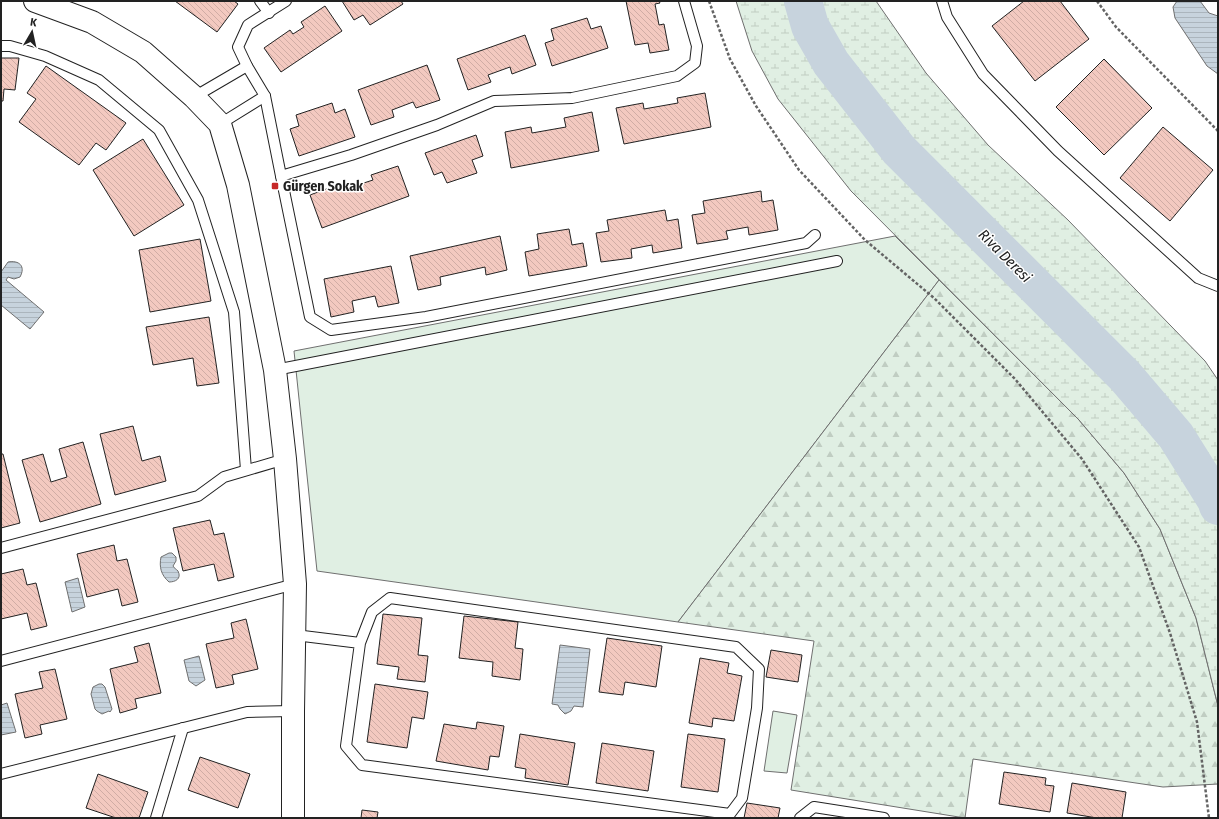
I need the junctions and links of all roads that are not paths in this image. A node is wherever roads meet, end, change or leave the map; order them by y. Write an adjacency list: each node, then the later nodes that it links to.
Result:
1 (35, 1): 10 (street)
2 (260, 1): 6 (lane)
3 (286, 1): 6 (lane)
4 (684, 1): 12 (lane)
5 (942, 1): 15 (lane)
6 (269, 12): 8 (lane)
7 (1, 46): 18 (lane)
8 (247, 66): 9 (lane); 10 (lane)
9 (265, 96): 11 (lane); 12 (lane)
10 (194, 97): 11 (street)
11 (220, 124): 16 (street)
12 (281, 176): 13 (lane)
13 (815, 235)
14 (837, 261): 16 (lane)
15 (1218, 286)
16 (275, 370): 17 (street)
17 (284, 459): 18 (lane); 20 (street)
18 (246, 470): 19 (lane)
19 (1, 548)
20 (295, 584): 21 (street); 23 (lane)
21 (295, 635): 22 (lane); 24 (street)
22 (360, 643): 22 (lane)
23 (1, 661)
24 (293, 711): 25 (lane); 28 (street)
25 (183, 728): 26 (lane); 27 (lane)
26 (1, 774)
27 (156, 818)
28 (293, 818)
29 (800, 818): 30 (lane)
30 (884, 818)

